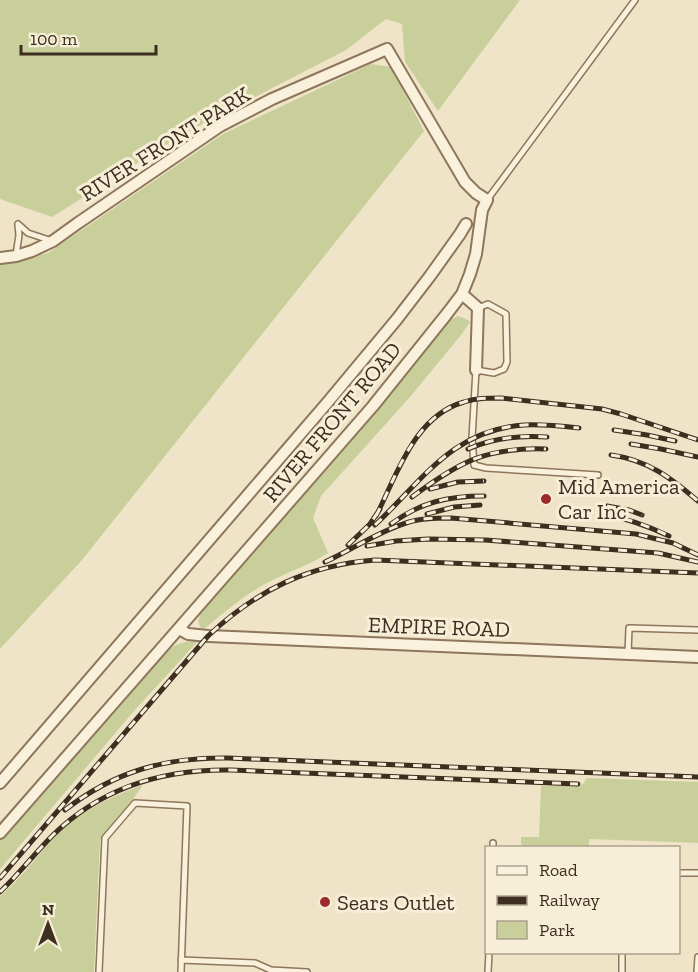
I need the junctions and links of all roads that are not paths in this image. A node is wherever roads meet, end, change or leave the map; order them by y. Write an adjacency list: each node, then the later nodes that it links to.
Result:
1 (635, 0): 2 (lane, RIVER FRONT ROAD)
2 (487, 200): 4 (street, RIVER FRONT PARK); 7 (street, RIVER FRONT ROAD)
3 (466, 224): 15 (street, RIVER FRONT ROAD)
4 (53, 241): 5 (street, RIVER FRONT PARK); 5 (lane)
5 (16, 256): 6 (street, RIVER FRONT PARK)
6 (0, 258)
7 (462, 294): 8 (street); 11 (street, RIVER FRONT ROAD)
8 (478, 308): 9 (street); 9 (lane)
9 (476, 370): 10 (lane)
10 (598, 475)
11 (179, 629): 13 (street, EMPIRE ROAD); 16 (street, RIVER FRONT ROAD)
12 (698, 630): 13 (lane)
13 (628, 654): 14 (street, EMPIRE ROAD)
14 (698, 657)
15 (0, 783)
16 (0, 833)
17 (680, 873): 18 (lane)
18 (698, 873)
19 (489, 954): 27 (lane)
20 (622, 954): 28 (lane)
21 (698, 957): 29 (lane)
22 (181, 960): 23 (lane); 24 (lane); 25 (lane)
23 (271, 971): 26 (lane)
24 (99, 972)
25 (181, 972)
26 (307, 972)
27 (488, 972)
28 (622, 972)
29 (697, 972)

